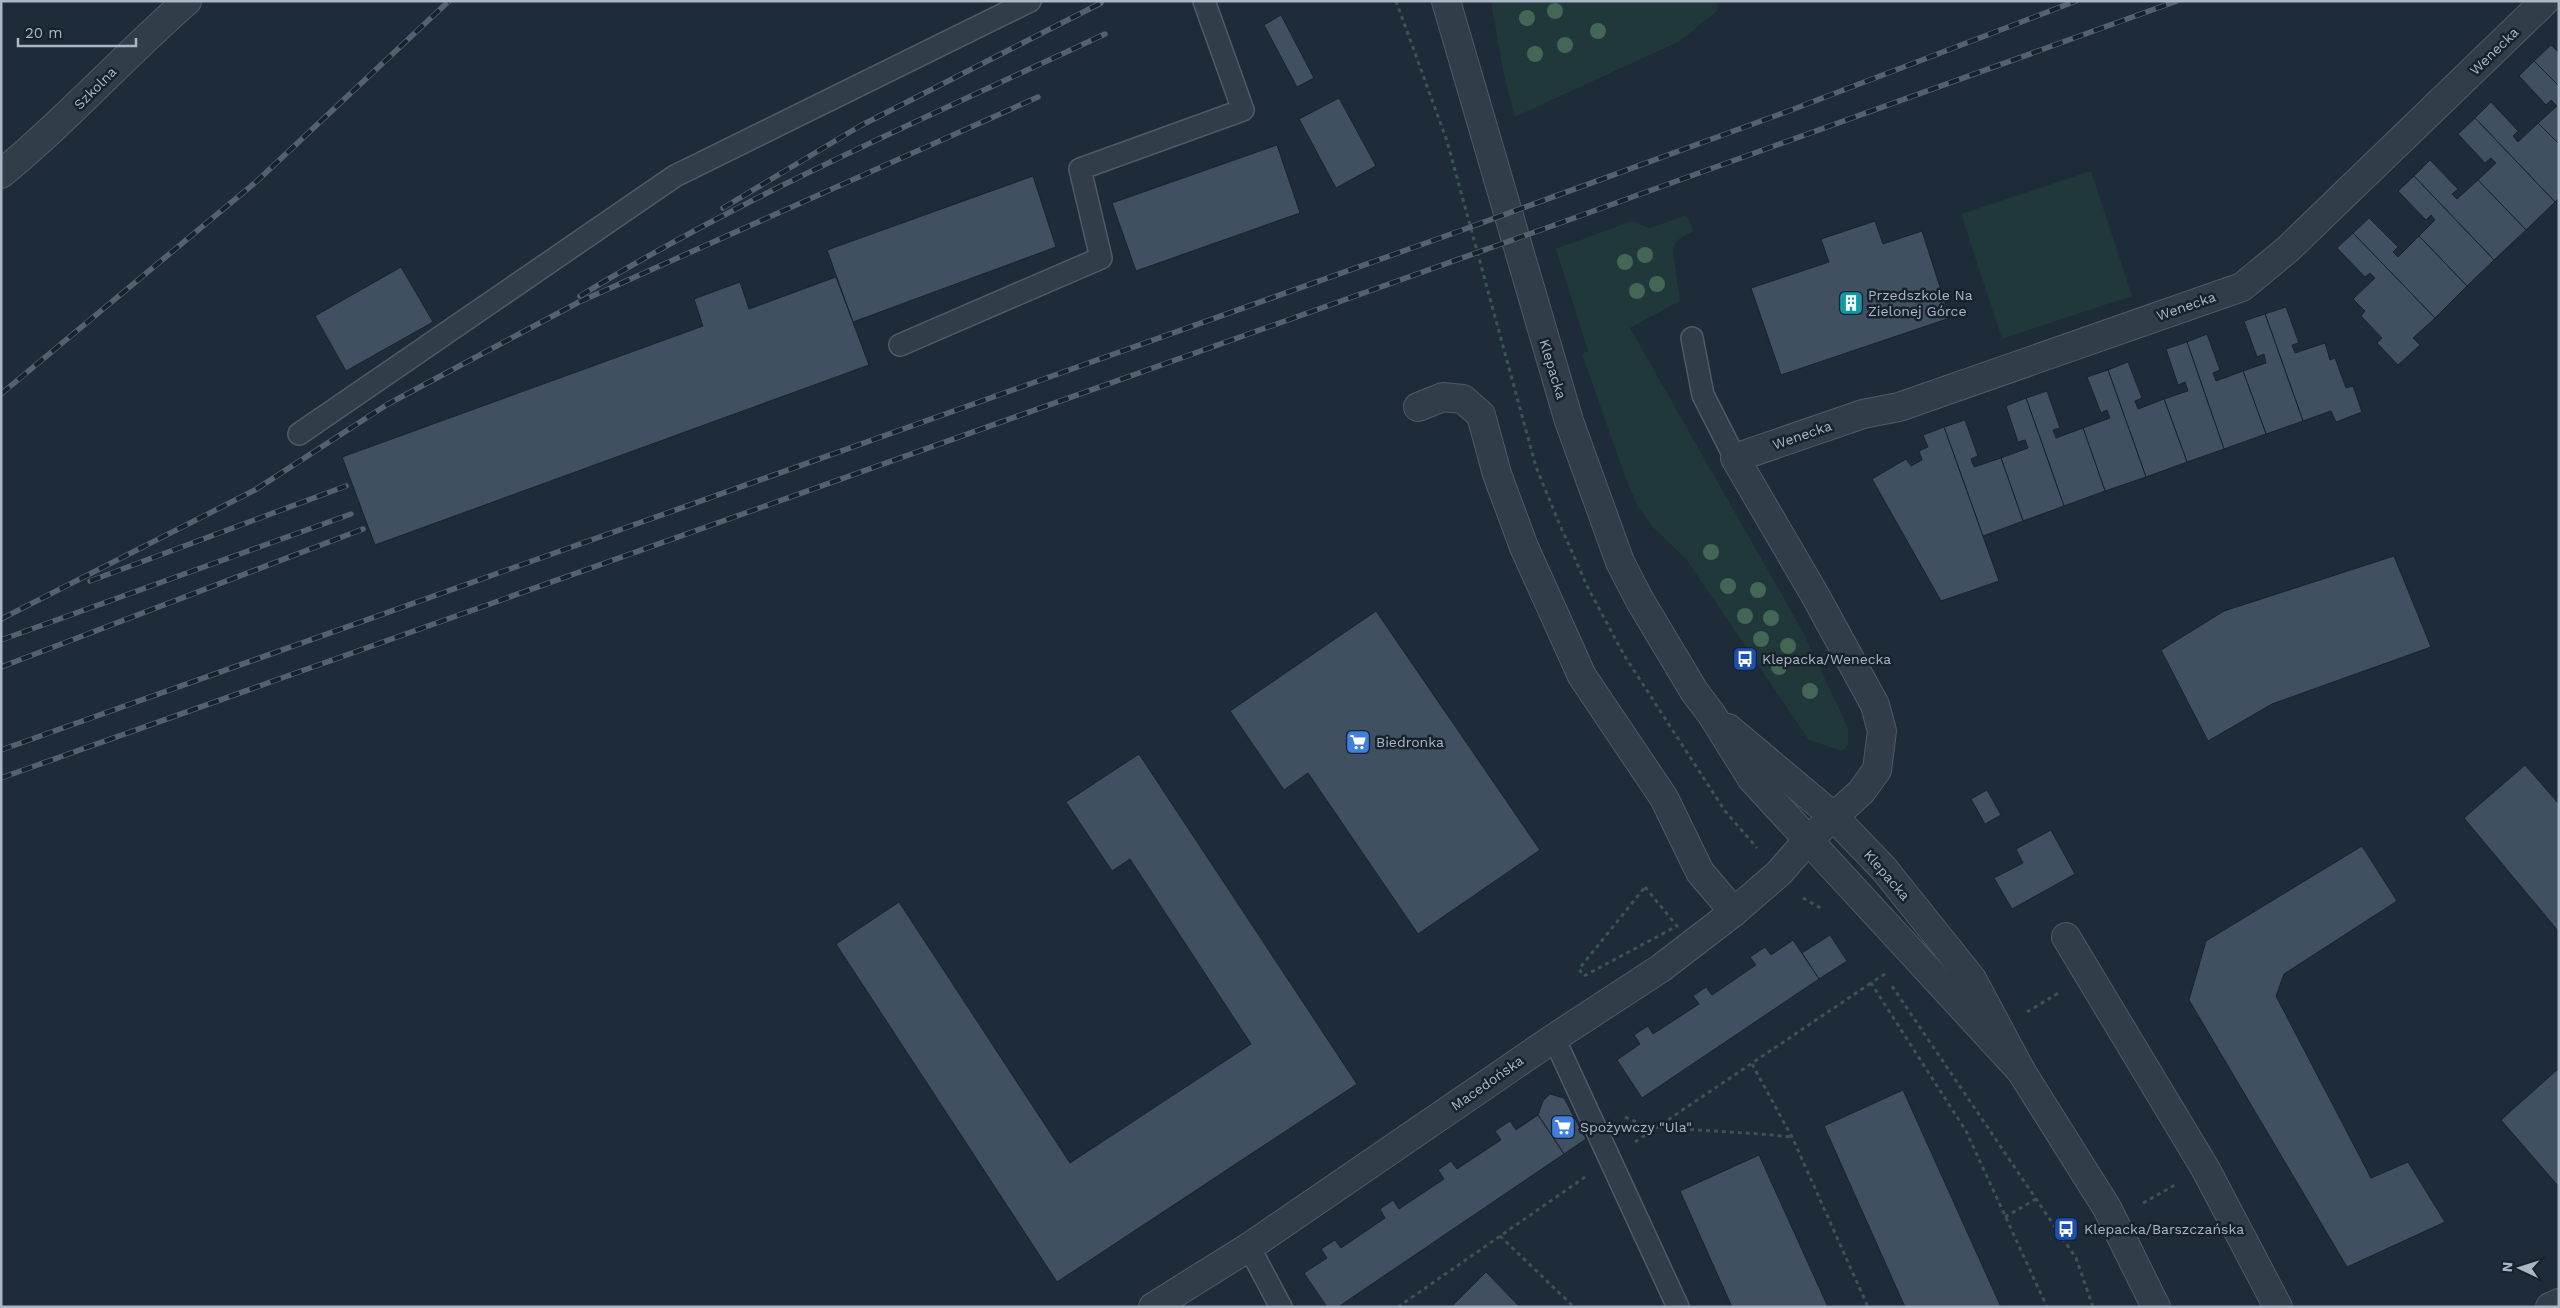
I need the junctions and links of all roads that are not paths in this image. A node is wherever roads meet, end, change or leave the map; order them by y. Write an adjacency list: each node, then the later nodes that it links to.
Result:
1 (187, 1): 6 (street, Szkolna)
2 (1030, 1): 10 (lane)
3 (1204, 1): 8 (lane)
4 (1446, 1): 12 (street, Klepacka)
5 (2545, 1): 11 (street, Wenecka)
6 (1, 174)
7 (1692, 338): 11 (lane)
8 (900, 344)
9 (1418, 407): 15 (street)
10 (299, 434)
11 (1735, 458): 13 (street, Macedońska)
12 (1712, 715): 13 (street, Klepacka); 14 (street, Klepacka)
13 (1834, 817): 14 (street, Macedońska); 18 (street, Klepacka)
14 (1807, 841): 15 (street, Macedońska); 18 (street, Klepacka)
15 (1734, 912): 17 (street, Macedońska)
16 (2066, 937): 25 (street)
17 (1554, 1038): 19 (street, Macedońska); 23 (lane)
18 (2021, 1071): 24 (street, Klepacka)
19 (1249, 1247): 21 (street, Macedońska); 22 (lane)
20 (2559, 1303): 26 (street)
21 (1153, 1307)
22 (1281, 1307)
23 (1678, 1307)
24 (2156, 1307)
25 (2278, 1307)
26 (2550, 1307)

